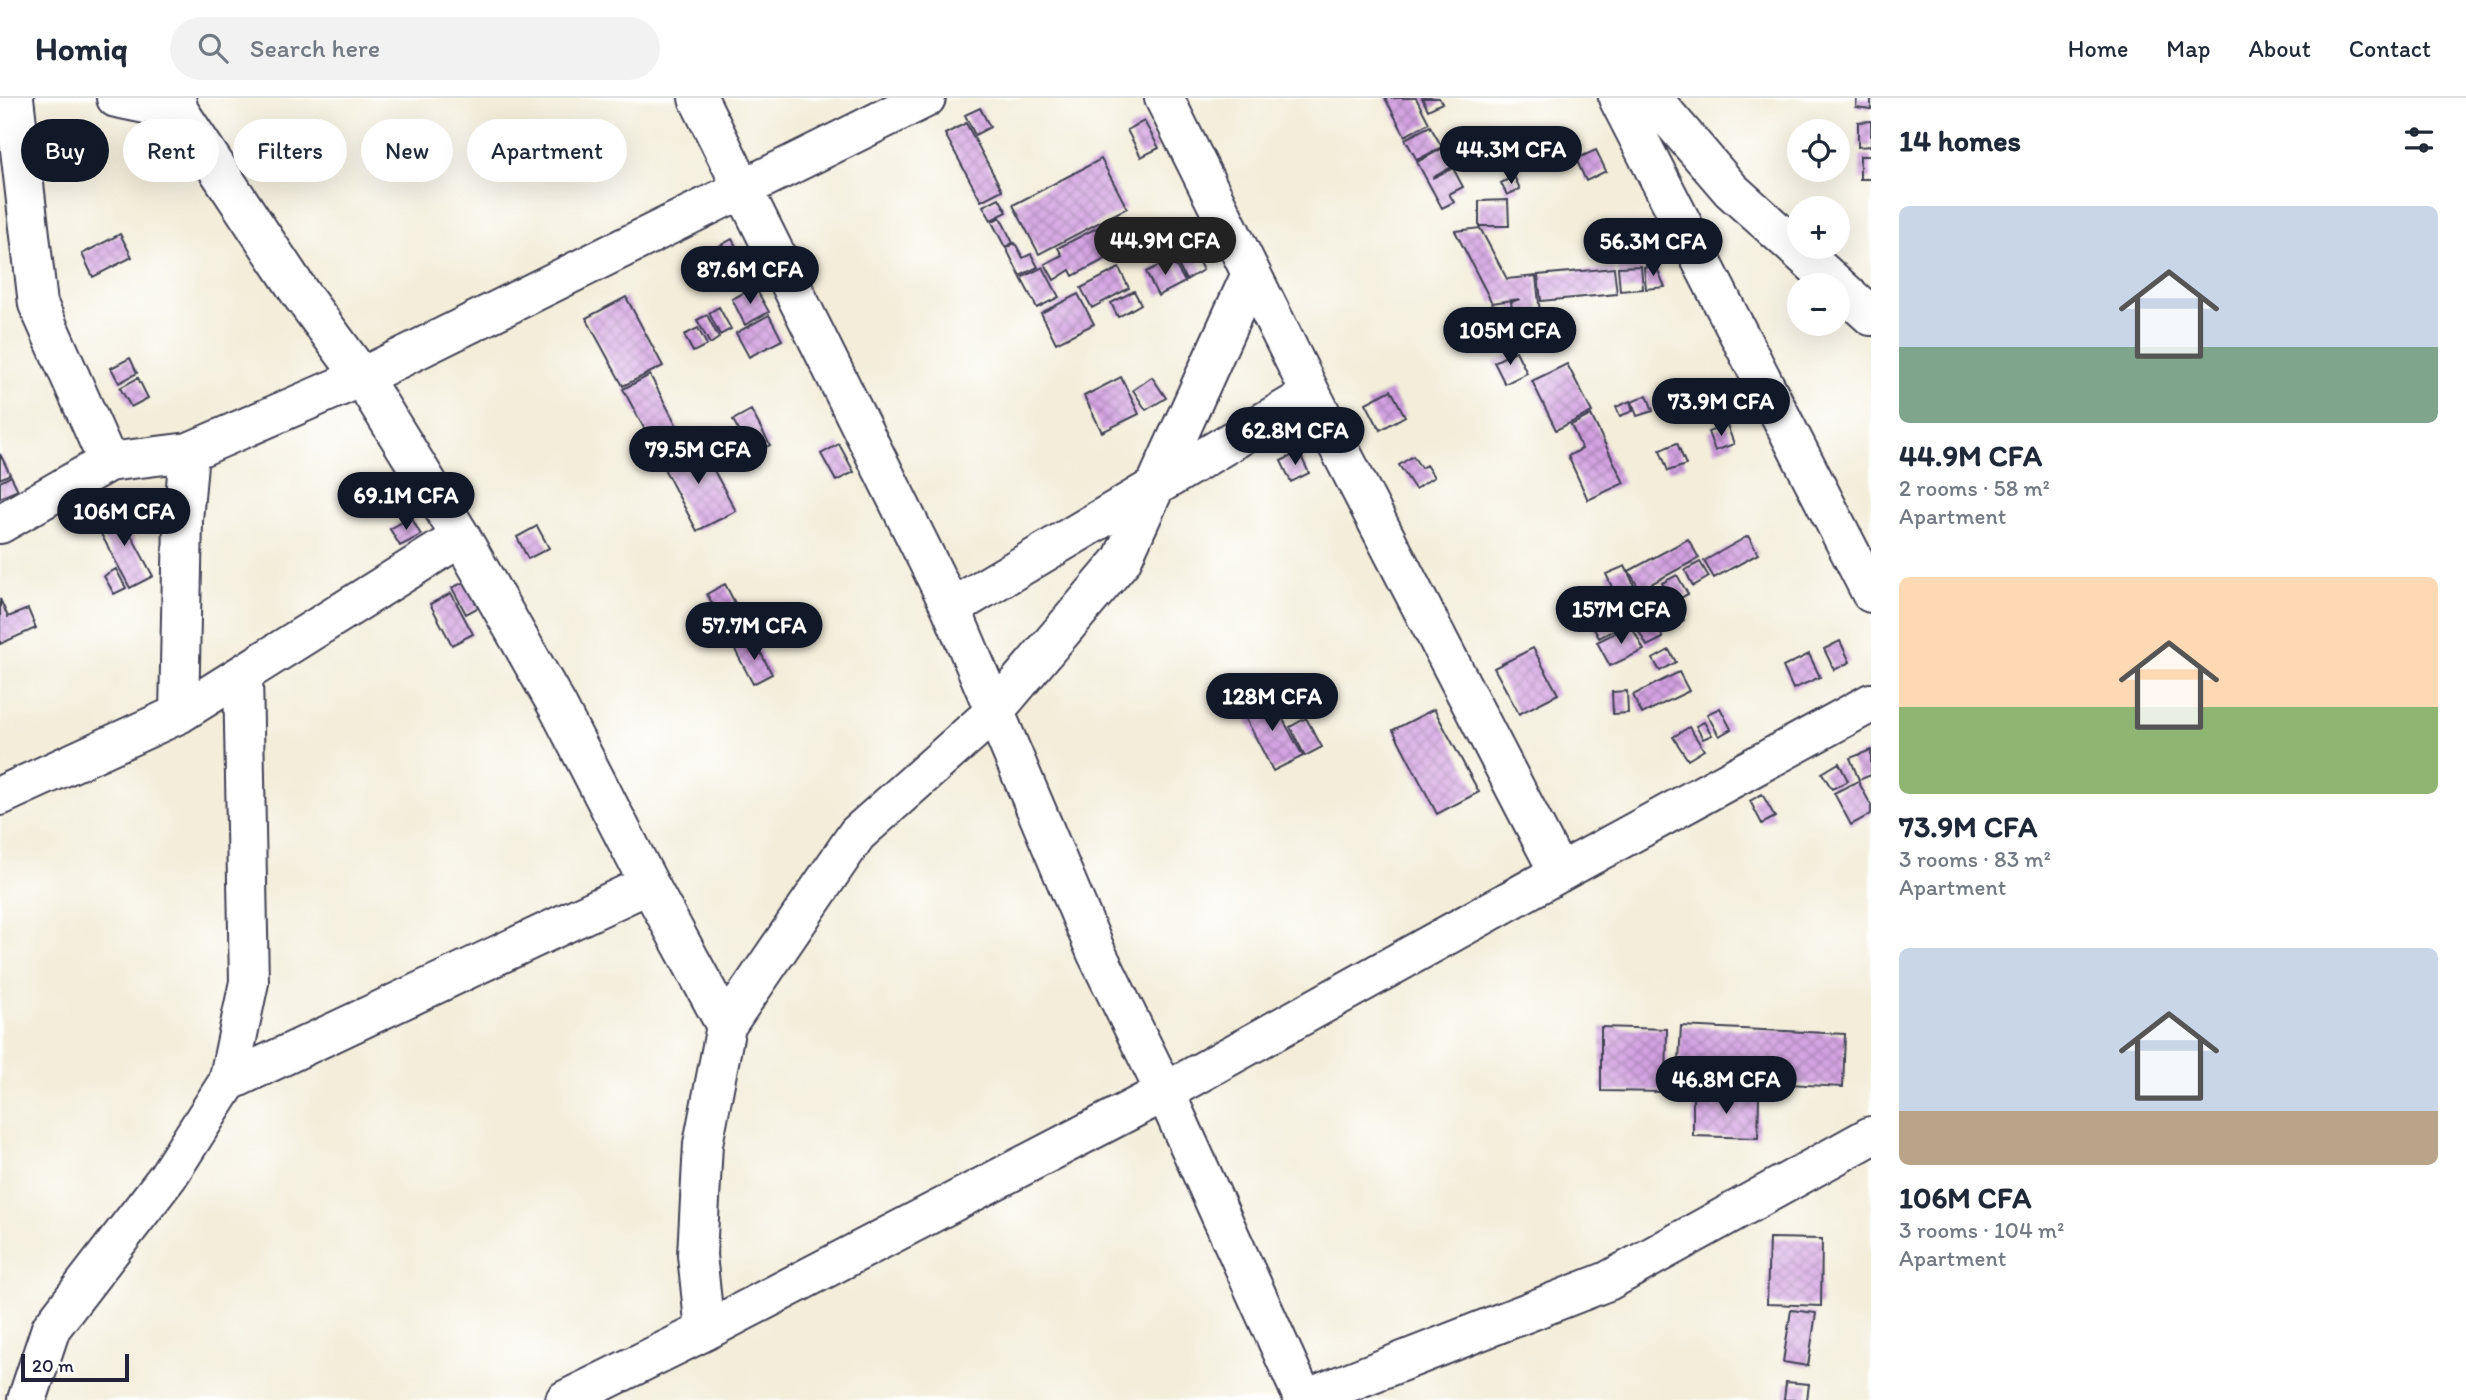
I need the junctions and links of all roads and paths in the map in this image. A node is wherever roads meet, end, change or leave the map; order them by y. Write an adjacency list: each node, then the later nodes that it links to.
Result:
1 (14, 98): 17 (street)
2 (116, 98): 8 (street)
3 (698, 98): 9 (street)
4 (926, 98): 9 (street)
5 (1164, 98): 11 (street)
6 (1618, 98): 21 (street)
7 (1652, 98): 10 (street)
8 (178, 104): 14 (street)
9 (744, 187): 14 (street); 22 (street)
10 (1824, 273)
11 (1251, 274): 15 (street); 18 (street)
12 (1850, 297): 13 (street)
13 (1871, 316)
14 (362, 377): 16 (street); 20 (street)
15 (1311, 394): 18 (street); 28 (street)
16 (189, 452): 17 (street); 26 (street)
17 (108, 462): 19 (street)
18 (1155, 486): 22 (street); 25 (street)
19 (0, 524)
20 (461, 537): 23 (street); 29 (street)
21 (1871, 593)
22 (951, 608): 25 (street)
23 (243, 675): 26 (street); 31 (street)
24 (1871, 703): 28 (street)
25 (993, 713): 30 (street); 32 (street)
26 (179, 714): 27 (street)
27 (0, 796)
28 (1559, 873): 32 (street)
29 (649, 884): 30 (street); 31 (street)
30 (726, 1026): 34 (street)
31 (228, 1082): 35 (street)
32 (1166, 1092): 34 (street); 37 (street)
33 (1871, 1136): 37 (street)
34 (705, 1331): 36 (street)
35 (27, 1400)
36 (565, 1400)
37 (1304, 1400)

